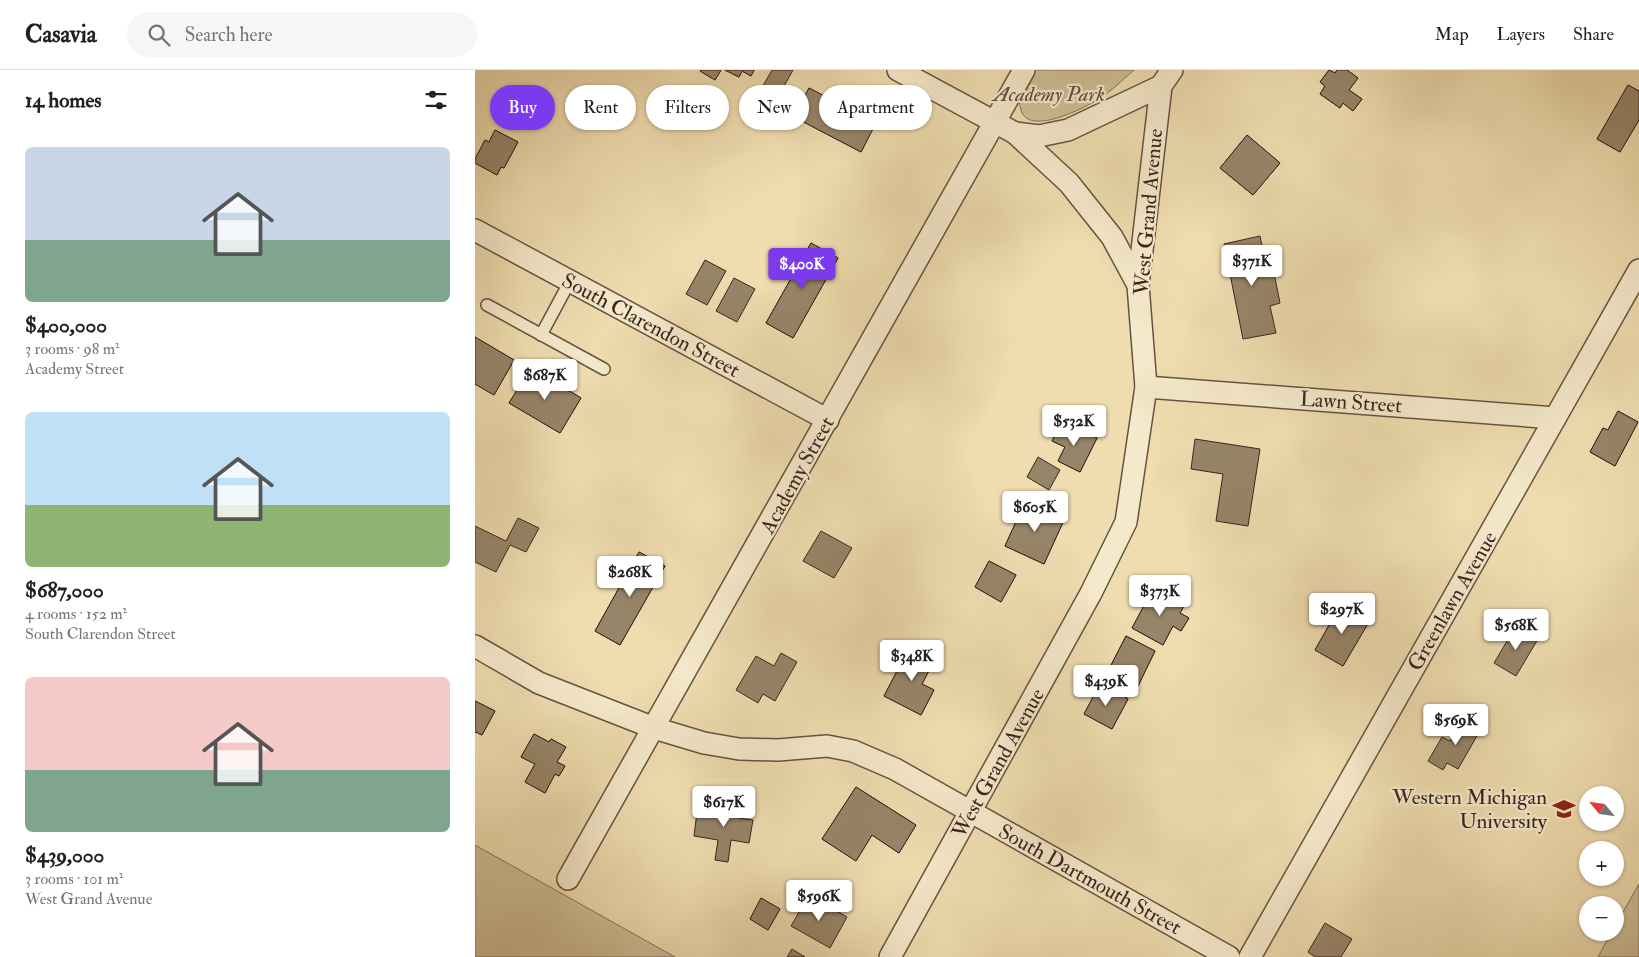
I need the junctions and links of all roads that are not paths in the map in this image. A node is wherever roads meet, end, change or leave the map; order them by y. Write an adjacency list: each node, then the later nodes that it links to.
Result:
1 (898, 70): 4 (street)
2 (1023, 70): 4 (street, Academy Street)
3 (1166, 78): 5 (street); 9 (street, West Grand Avenue)
4 (994, 122): 5 (street); 15 (street, Academy Street)
5 (1015, 134): 9 (street)
6 (475, 230): 8 (street, South Clarendon Street)
7 (1639, 270): 14 (street, Greenlawn Avenue)
8 (570, 281): 11 (lane); 15 (street, South Clarendon Street)
9 (1138, 285): 13 (street, West Grand Avenue)
10 (487, 304): 11 (lane)
11 (541, 335): 12 (lane)
12 (604, 369)
13 (1146, 387): 14 (street, Lawn Street); 18 (street, West Grand Avenue)
14 (1555, 418): 22 (street, Greenlawn Avenue)
15 (828, 420): 17 (street, Academy Street)
16 (475, 646): 17 (street, South Dartmouth Street)
17 (654, 728): 18 (street, South Dartmouth Street); 19 (street, Academy Street)
18 (971, 813): 20 (street, West Grand Avenue); 21 (street, South Dartmouth Street)
19 (568, 879)
20 (891, 957)
21 (1229, 957)
22 (1250, 957)

